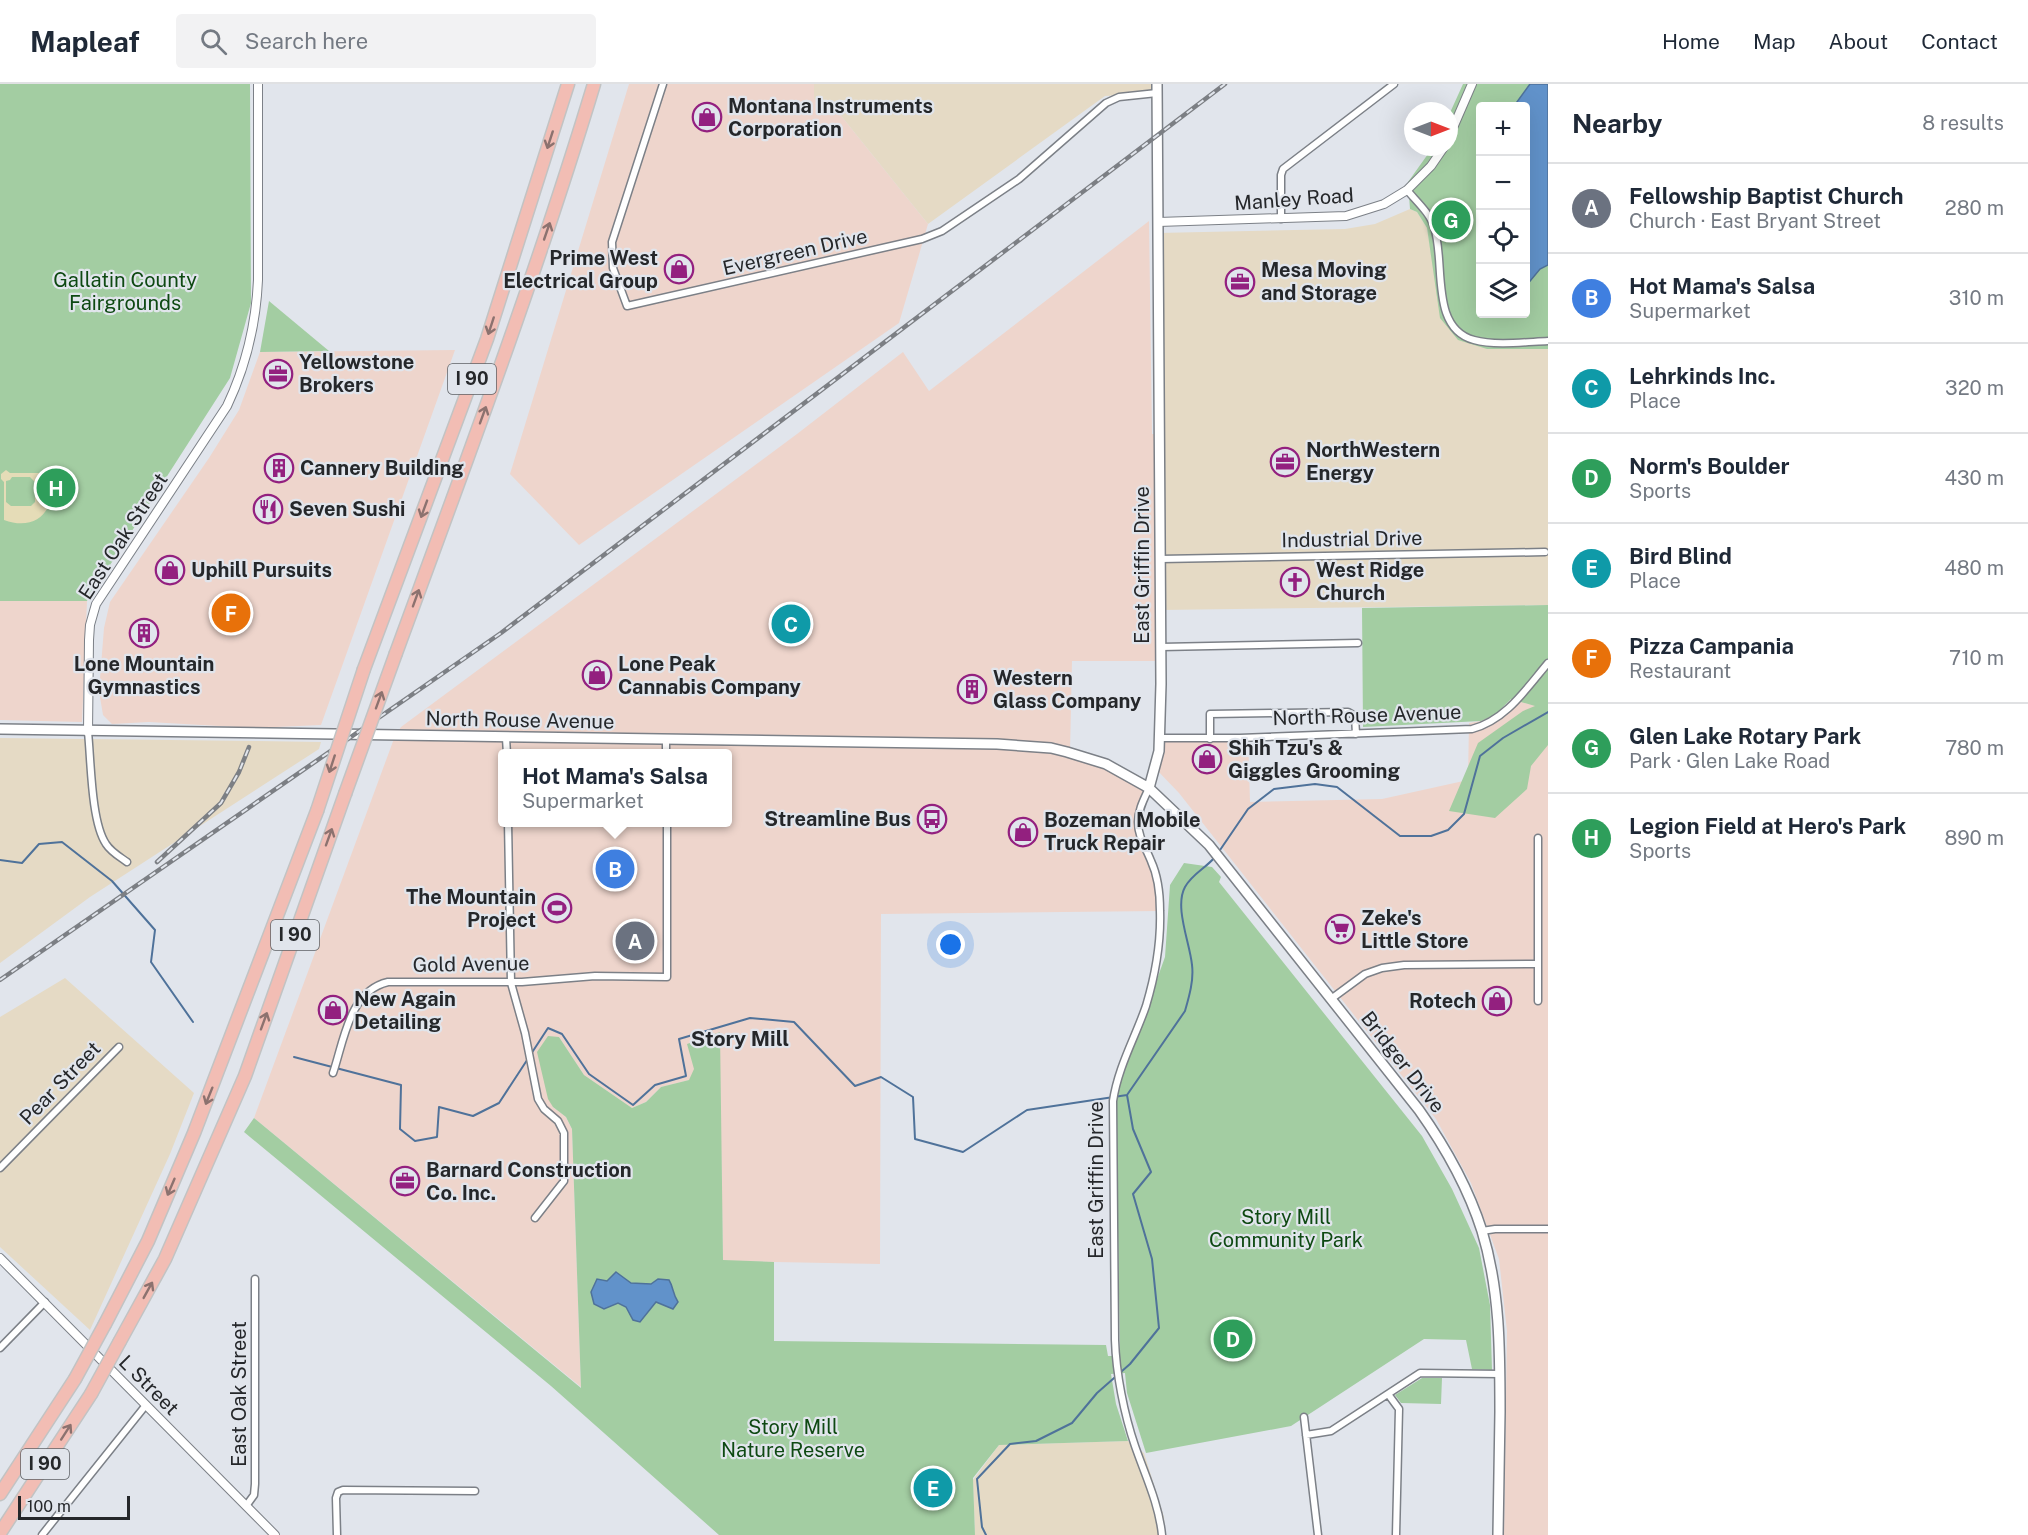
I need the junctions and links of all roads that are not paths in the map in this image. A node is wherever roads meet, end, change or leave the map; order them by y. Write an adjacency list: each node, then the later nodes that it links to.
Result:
1 (258, 84): 20 (street, East Oak Street)
2 (568, 84): 54 (highway, I 90, one-way to 54, bridge)
3 (594, 84): 56 (highway, I 90, one-way to 3, bridge)
4 (663, 84): 7 (street, Evergreen Drive)
5 (1394, 84): 11 (street)
6 (1472, 84): 8 (street)
7 (1157, 88): 12 (main road, East Griffin Drive)
8 (1458, 116)
9 (1438, 156): 10 (street, Manley Road)
10 (1407, 190): 11 (street, Manley Road); 13 (street)
11 (1281, 219): 12 (street, Manley Road)
12 (1158, 222): 15 (main road, East Griffin Drive)
13 (1548, 341)
14 (1545, 552): 15 (street, Industrial Drive)
15 (1160, 559): 17 (main road, East Griffin Drive)
16 (1358, 643): 17 (street)
17 (1161, 646): 23 (main road, East Griffin Drive)
18 (1548, 663): 21 (street, North Rouse Avenue)
19 (0, 729): 20 (main road, North Rouse Avenue)
20 (88, 732): 22 (main road, North Rouse Avenue); 33 (street, East Oak Street)
21 (1356, 734): 25 (street, North Rouse Avenue); 25 (street)
22 (506, 738): 24 (main road, North Rouse Avenue); 27 (street)
23 (1160, 738): 25 (street, North Rouse Avenue); 29 (main road, East Griffin Drive)
24 (666, 739): 26 (main road, North Rouse Avenue); 28 (street)
25 (1210, 739)
26 (1040, 747): 29 (main road, Bridger Drive)
27 (507, 749)
28 (666, 749)
29 (1149, 788): 36 (main road, Bridger Drive); 60 (street, East Griffin Drive)
30 (508, 827): 35 (street)
31 (667, 827): 35 (street, Gold Avenue)
32 (1538, 838): 34 (street)
33 (128, 862)
34 (1538, 964): 36 (street); 37 (street)
35 (511, 982): 39 (street, Gold Avenue); 41 (street)
36 (1331, 999): 43 (main road, Bridger Drive)
37 (1538, 1001)
38 (119, 1047): 40 (street, Pear Street)
39 (333, 1073)
40 (0, 1168)
41 (535, 1218)
42 (1548, 1228): 43 (street)
43 (1482, 1231): 48 (main road, Bridger Drive)
44 (0, 1258): 46 (street, L Street)
45 (255, 1279): 55 (street, East Oak Street)
46 (45, 1302): 47 (street); 50 (street, L Street)
47 (0, 1348)
48 (1500, 1374): 49 (street); 63 (main road, Bridger Drive)
49 (1388, 1394): 52 (street); 62 (street)
50 (146, 1405): 55 (street, L Street); 57 (street)
51 (1304, 1417): 52 (street)
52 (1306, 1435): 61 (street)
53 (475, 1491): 59 (street)
54 (0, 1494)
55 (246, 1506): 58 (street, L Street)
56 (0, 1533)
57 (42, 1535)
58 (275, 1535)
59 (336, 1535)
60 (1162, 1535)
61 (1318, 1535)
62 (1396, 1535)
63 (1498, 1535)

